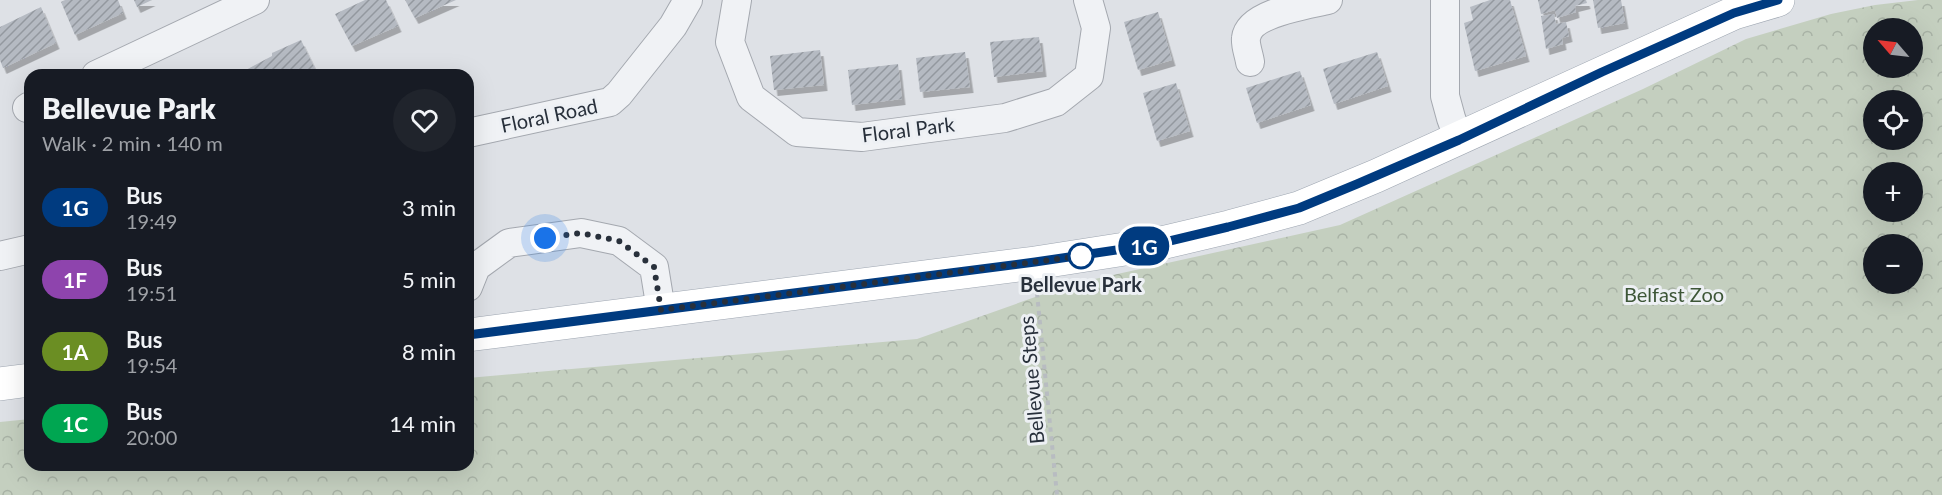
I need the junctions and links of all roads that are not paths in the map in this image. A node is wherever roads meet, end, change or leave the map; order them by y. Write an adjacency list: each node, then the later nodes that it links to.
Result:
1 (255, 0): 9 (street)
2 (688, 0): 10 (street, Floral Road)
3 (737, 0): 4 (street, Floral Park)
4 (1089, 0)
5 (1328, 0): 8 (street)
6 (1445, 0): 11 (street)
7 (1778, 0): 11 (main road)
8 (1250, 62)
9 (109, 69)
10 (474, 132)
11 (1459, 140): 15 (main road)
12 (24, 250): 13 (street)
13 (0, 256)
14 (474, 272): 15 (street)
15 (661, 310): 16 (main road)
16 (474, 331)
17 (24, 382): 18 (main road)
18 (0, 384)

